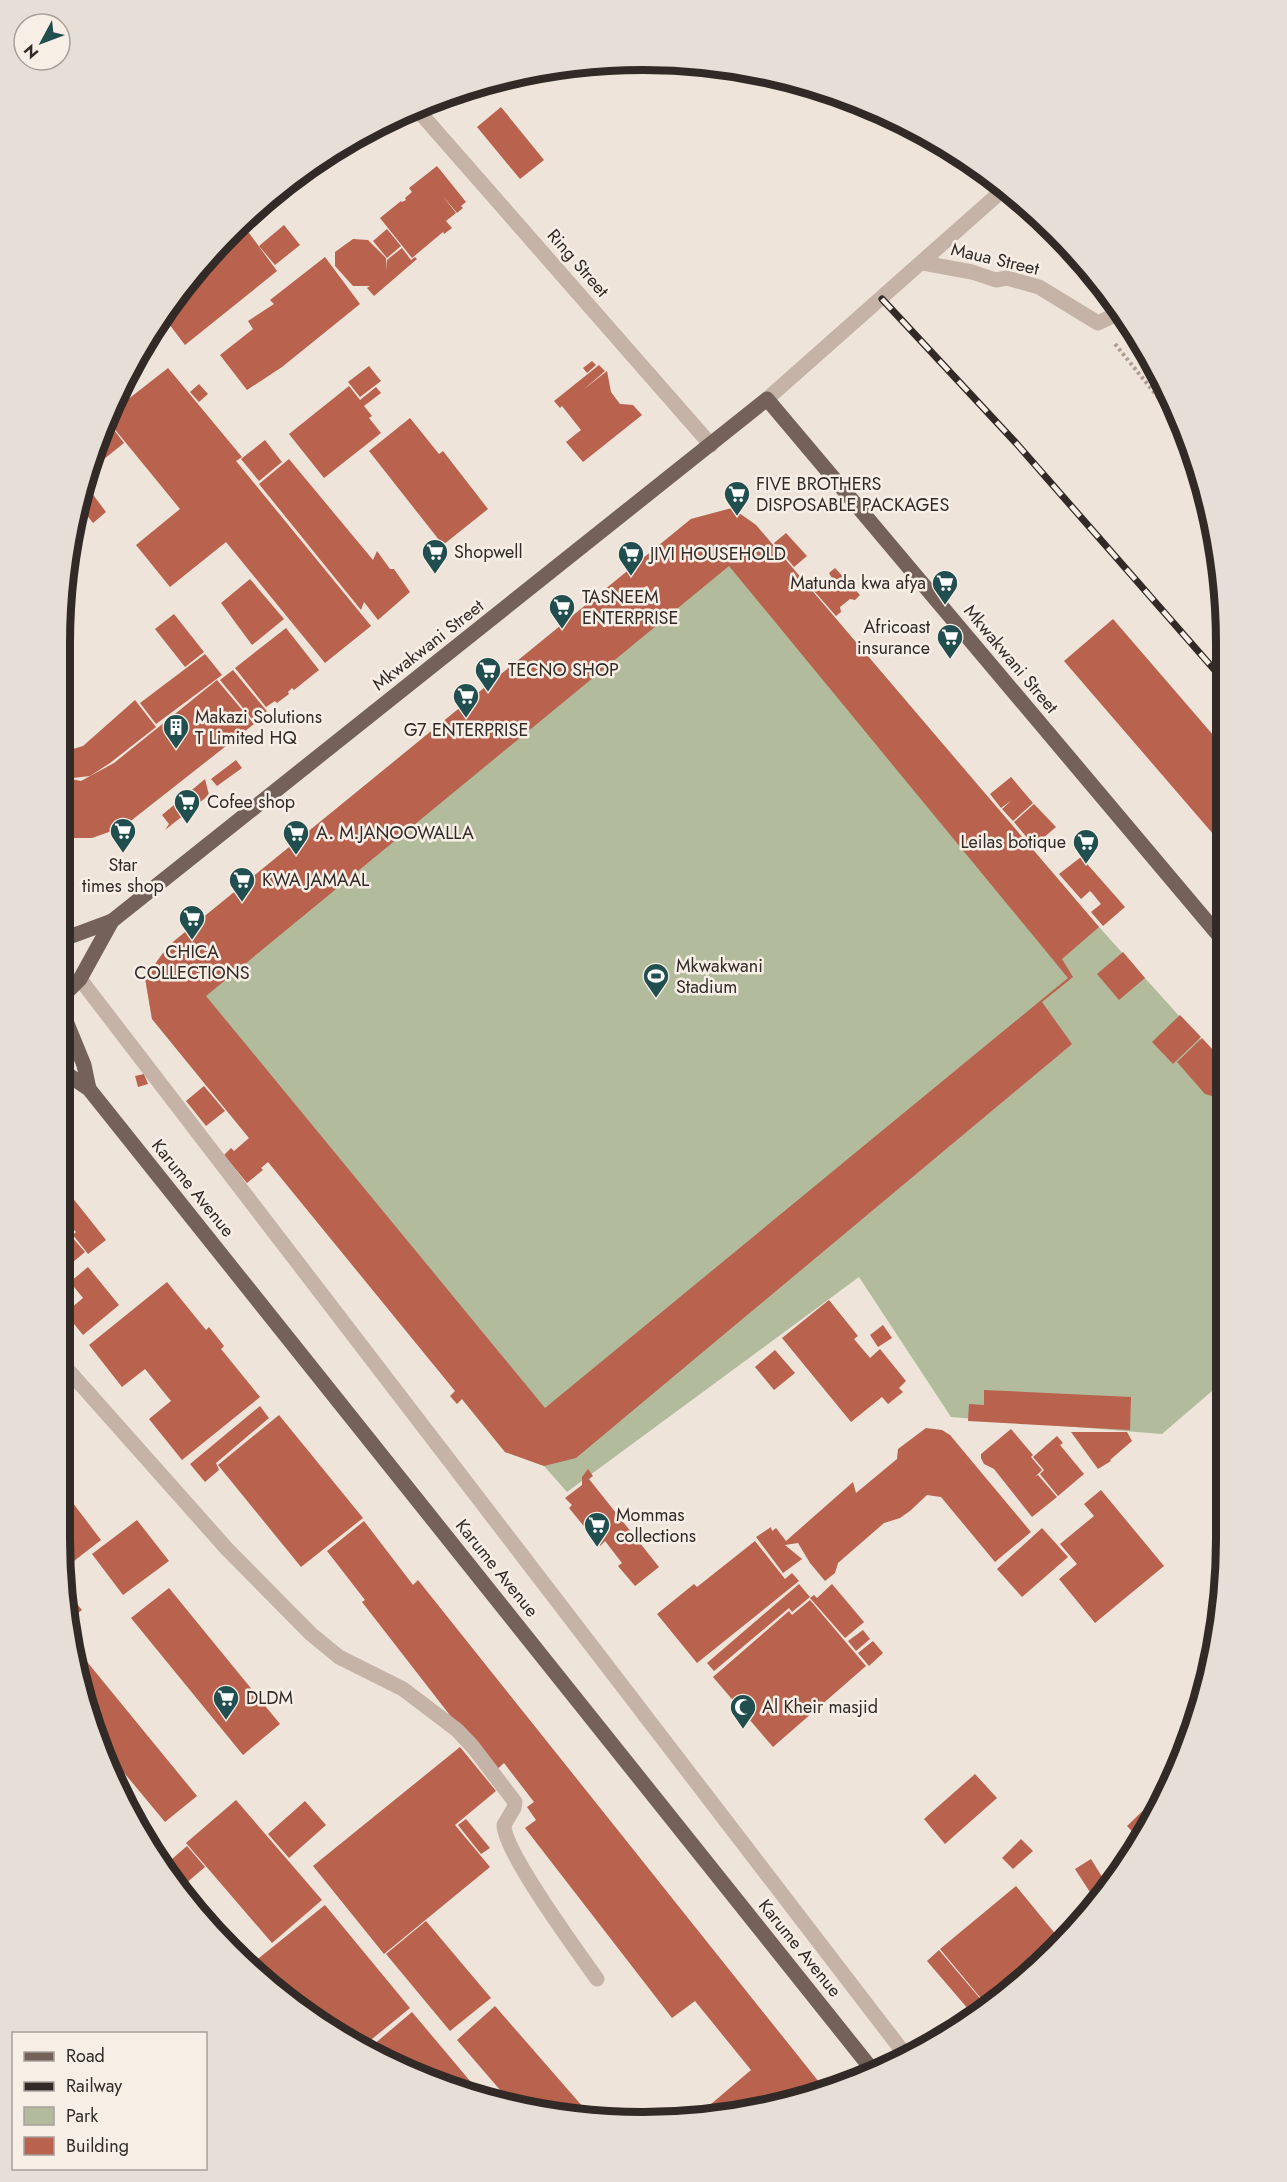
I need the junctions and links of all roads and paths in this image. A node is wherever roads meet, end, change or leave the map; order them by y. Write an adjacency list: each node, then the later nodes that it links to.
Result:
1 (422, 115): 8 (street, Ring Street)
2 (998, 194): 3 (street, Mkwakwani Street)
3 (923, 262): 5 (street, Maua Street); 6 (street, Mkwakwani Street)
4 (1113, 316): 5 (street)
5 (1098, 322): 7 (path)
6 (766, 399): 8 (main road, Mkwakwani Street); 10 (main road, Mkwakwani Street)
7 (1163, 403)
8 (711, 445): 9 (main road, Mkwakwani Street)
9 (112, 921): 11 (main road, Mkwakwani Street); 12 (main road, Mkwakwani Street)
10 (1216, 932)
11 (70, 937)
12 (80, 979): 13 (main road, Mkwakwani Street); 19 (street)
13 (70, 990)
14 (70, 1025): 16 (main road)
15 (70, 1076): 16 (main road)
16 (89, 1089): 20 (main road, Karume Avenue)
17 (70, 1372): 18 (street)
18 (597, 1979)
19 (901, 2050)
20 (869, 2065)

